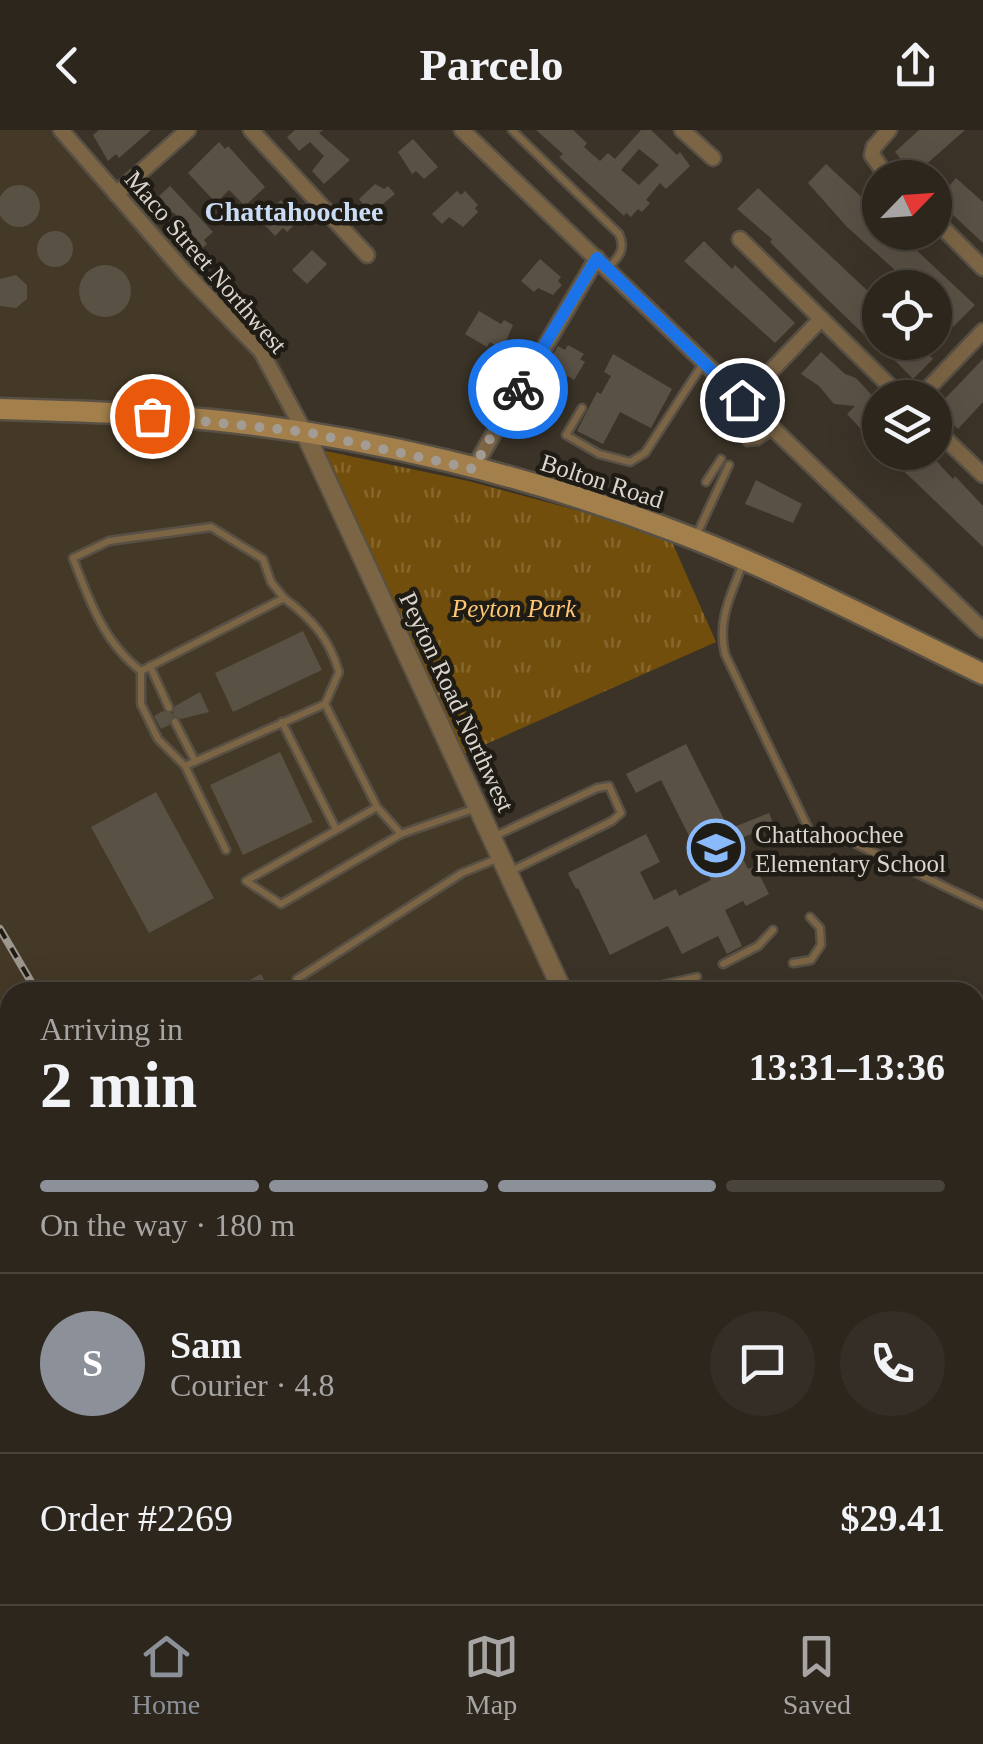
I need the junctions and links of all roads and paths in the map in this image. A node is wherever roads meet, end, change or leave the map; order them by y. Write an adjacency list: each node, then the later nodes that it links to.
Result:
1 (61, 130): 10 (street, Maco Street Northwest)
2 (188, 130): 10 (street)
3 (250, 130): 13 (street)
4 (462, 130): 14 (street)
5 (512, 130): 14 (lane)
6 (682, 130): 8 (street)
7 (889, 130): 9 (street)
8 (713, 158)
9 (875, 160)
10 (116, 194): 25 (street, Maco Street Northwest)
11 (952, 237): 15 (street)
12 (740, 239): 16 (street)
13 (367, 255)
14 (602, 263): 18 (street); 30 (street)
15 (983, 268)
16 (821, 320): 19 (street); 21 (street)
17 (983, 331): 20 (street)
18 (704, 362): 21 (street); 22 (lane)
19 (883, 380)
20 (936, 380)
21 (742, 400): 24 (street)
22 (582, 408)
23 (0, 409): 25 (main road, Bolton Road)
24 (773, 430): 26 (lane); 36 (street)
25 (306, 432): 30 (main road, Bolton Road); 47 (street, Peyton Road Northwest)
26 (747, 442)
27 (952, 446): 31 (street)
28 (720, 459): 32 (lane)
29 (729, 466): 33 (lane)
30 (473, 469): 33 (main road, Bolton Road)
31 (983, 476)
32 (706, 482)
33 (694, 539): 34 (main road, Bolton Road)
34 (744, 560): 39 (main road, Bolton Road); 53 (lane)
35 (284, 598): 37 (lane); 38 (lane); 40 (lane)
36 (983, 630)
37 (150, 666): 38 (lane); 41 (lane)
38 (140, 671): 45 (lane)
39 (983, 674)
40 (324, 704): 43 (lane); 46 (lane)
41 (169, 708)
42 (175, 722): 44 (lane)
43 (282, 722): 44 (lane); 48 (lane)
44 (195, 762): 45 (lane)
45 (185, 766): 51 (lane)
46 (377, 806): 48 (lane); 49 (lane)
47 (478, 807): 49 (lane); 50 (street, Peyton Road Northwest)
48 (336, 829): 49 (lane)
49 (402, 834)
50 (492, 838): 52 (street, Peyton Road Northwest); 52 (lane)
51 (226, 850)
52 (504, 865): 59 (lane); 60 (street, Peyton Road Northwest)
53 (983, 905)
54 (810, 917): 56 (lane)
55 (774, 930): 57 (lane)
56 (793, 963)
57 (723, 964)
58 (697, 977): 61 (lane)
59 (297, 980)
60 (558, 982)
61 (675, 982)

